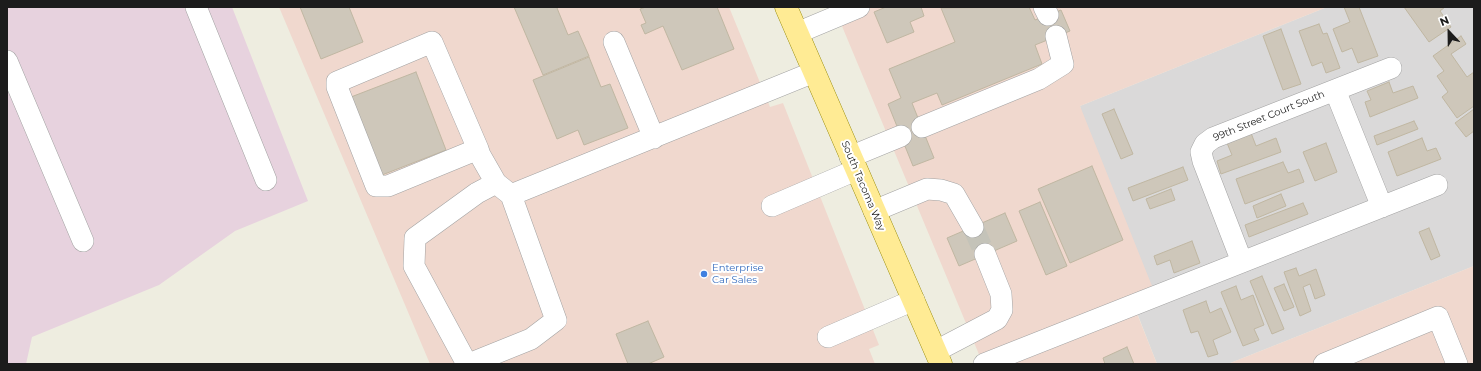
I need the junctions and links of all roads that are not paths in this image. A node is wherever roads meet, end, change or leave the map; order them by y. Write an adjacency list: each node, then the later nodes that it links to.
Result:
1 (196, 7): 16 (lane)
2 (786, 7): 4 (main road, South Tacoma Way)
3 (859, 7): 4 (lane)
4 (797, 33): 9 (main road, South Tacoma Way)
5 (1056, 36): 11 (lane)
6 (614, 42): 13 (lane)
7 (7, 61): 23 (lane)
8 (1391, 68): 10 (lane)
9 (814, 72): 13 (lane); 15 (main road, South Tacoma Way)
10 (1335, 90): 20 (lane, 99th Street Court South); 25 (lane, 99th Street Court South)
11 (922, 127)
12 (901, 136): 15 (lane)
13 (654, 138): 18 (lane)
14 (478, 149): 14 (lane); 18 (lane)
15 (853, 163): 19 (lane); 21 (main road, South Tacoma Way)
16 (266, 180)
17 (1437, 185): 20 (lane)
18 (504, 189): 29 (lane); 29 (lane)
19 (772, 206)
20 (1382, 207): 25 (lane)
21 (874, 211): 22 (lane); 26 (main road, South Tacoma Way)
22 (973, 227)
23 (83, 241)
24 (986, 254): 28 (lane)
25 (1242, 262): 30 (lane)
26 (914, 300): 27 (lane); 28 (main road, South Tacoma Way)
27 (828, 336)
28 (938, 358)
29 (468, 364)
30 (984, 364)
31 (1324, 364): 32 (lane)
32 (1457, 364)

